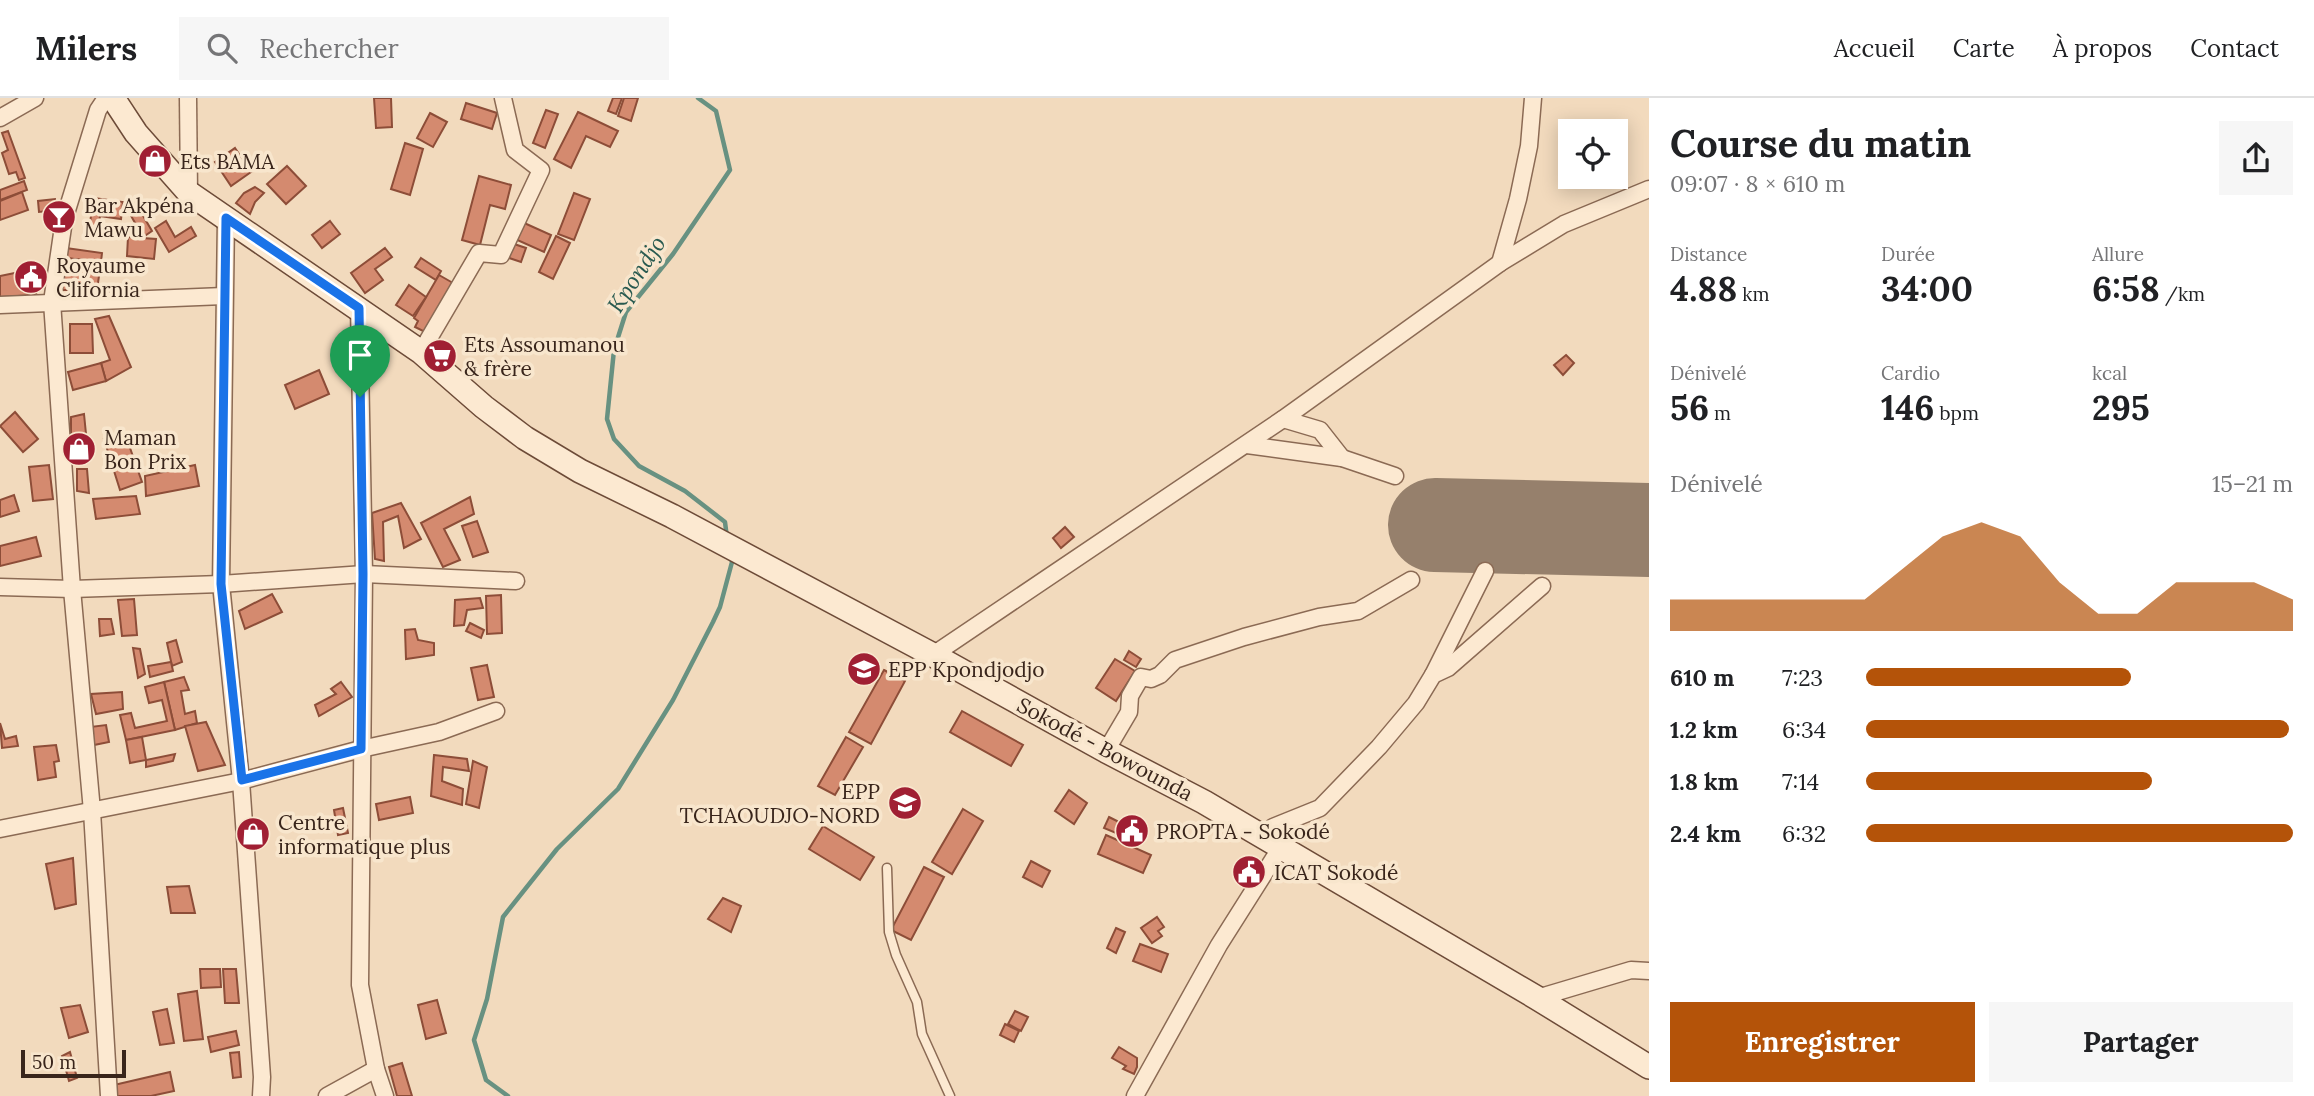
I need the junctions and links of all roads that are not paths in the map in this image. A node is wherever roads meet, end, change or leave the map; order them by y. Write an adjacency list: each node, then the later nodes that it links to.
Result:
1 (35, 98): 7 (street)
2 (106, 98): 13 (street)
3 (113, 98): 9 (main road, Sokodé - Bowounda)
4 (188, 98): 9 (street)
5 (503, 98): 16 (street)
6 (1533, 98): 11 (street)
7 (0, 117)
8 (1649, 189): 11 (street)
9 (189, 193): 10 (main road, Sokodé - Bowounda)
10 (226, 218): 12 (street); 15 (main road, Sokodé - Bowounda)
11 (1500, 262): 17 (street)
12 (224, 296): 13 (street); 25 (street)
13 (52, 302): 14 (street); 28 (street)
14 (0, 305)
15 (359, 308): 16 (main road, Sokodé - Bowounda); 22 (street)
16 (421, 352): 29 (main road, Sokodé - Bowounda)
17 (1283, 419): 18 (street); 19 (street)
18 (1247, 445): 19 (street); 29 (street)
19 (1342, 458): 20 (street)
20 (1395, 476)
21 (1485, 571): 30 (street)
22 (363, 574): 24 (street); 25 (street); 32 (street)
23 (1410, 580): 33 (street)
24 (516, 581)
25 (221, 584): 28 (street); 34 (street)
26 (1542, 586): 30 (street)
27 (0, 587): 28 (street)
28 (72, 589): 35 (street)
29 (933, 655): 33 (main road, Sokodé - Bowounda)
30 (1433, 675): 37 (street)
31 (496, 711): 32 (street)
32 (361, 749): 34 (street); 42 (street)
33 (1106, 751): 37 (main road, Sokodé - Bowounda)
34 (242, 780): 35 (street); 44 (street)
35 (92, 811): 36 (street); 43 (street)
36 (0, 830)
37 (1273, 842): 40 (main road, Sokodé - Bowounda); 48 (street)
38 (887, 868): 47 (lane)
39 (1649, 971): 40 (street)
40 (1537, 998): 41 (main road, Sokodé - Bowounda)
41 (1649, 1067)
42 (376, 1069): 45 (street); 46 (street)
43 (108, 1096)
44 (261, 1096)
45 (327, 1096)
46 (385, 1096)
47 (950, 1096)
48 (1135, 1096)

